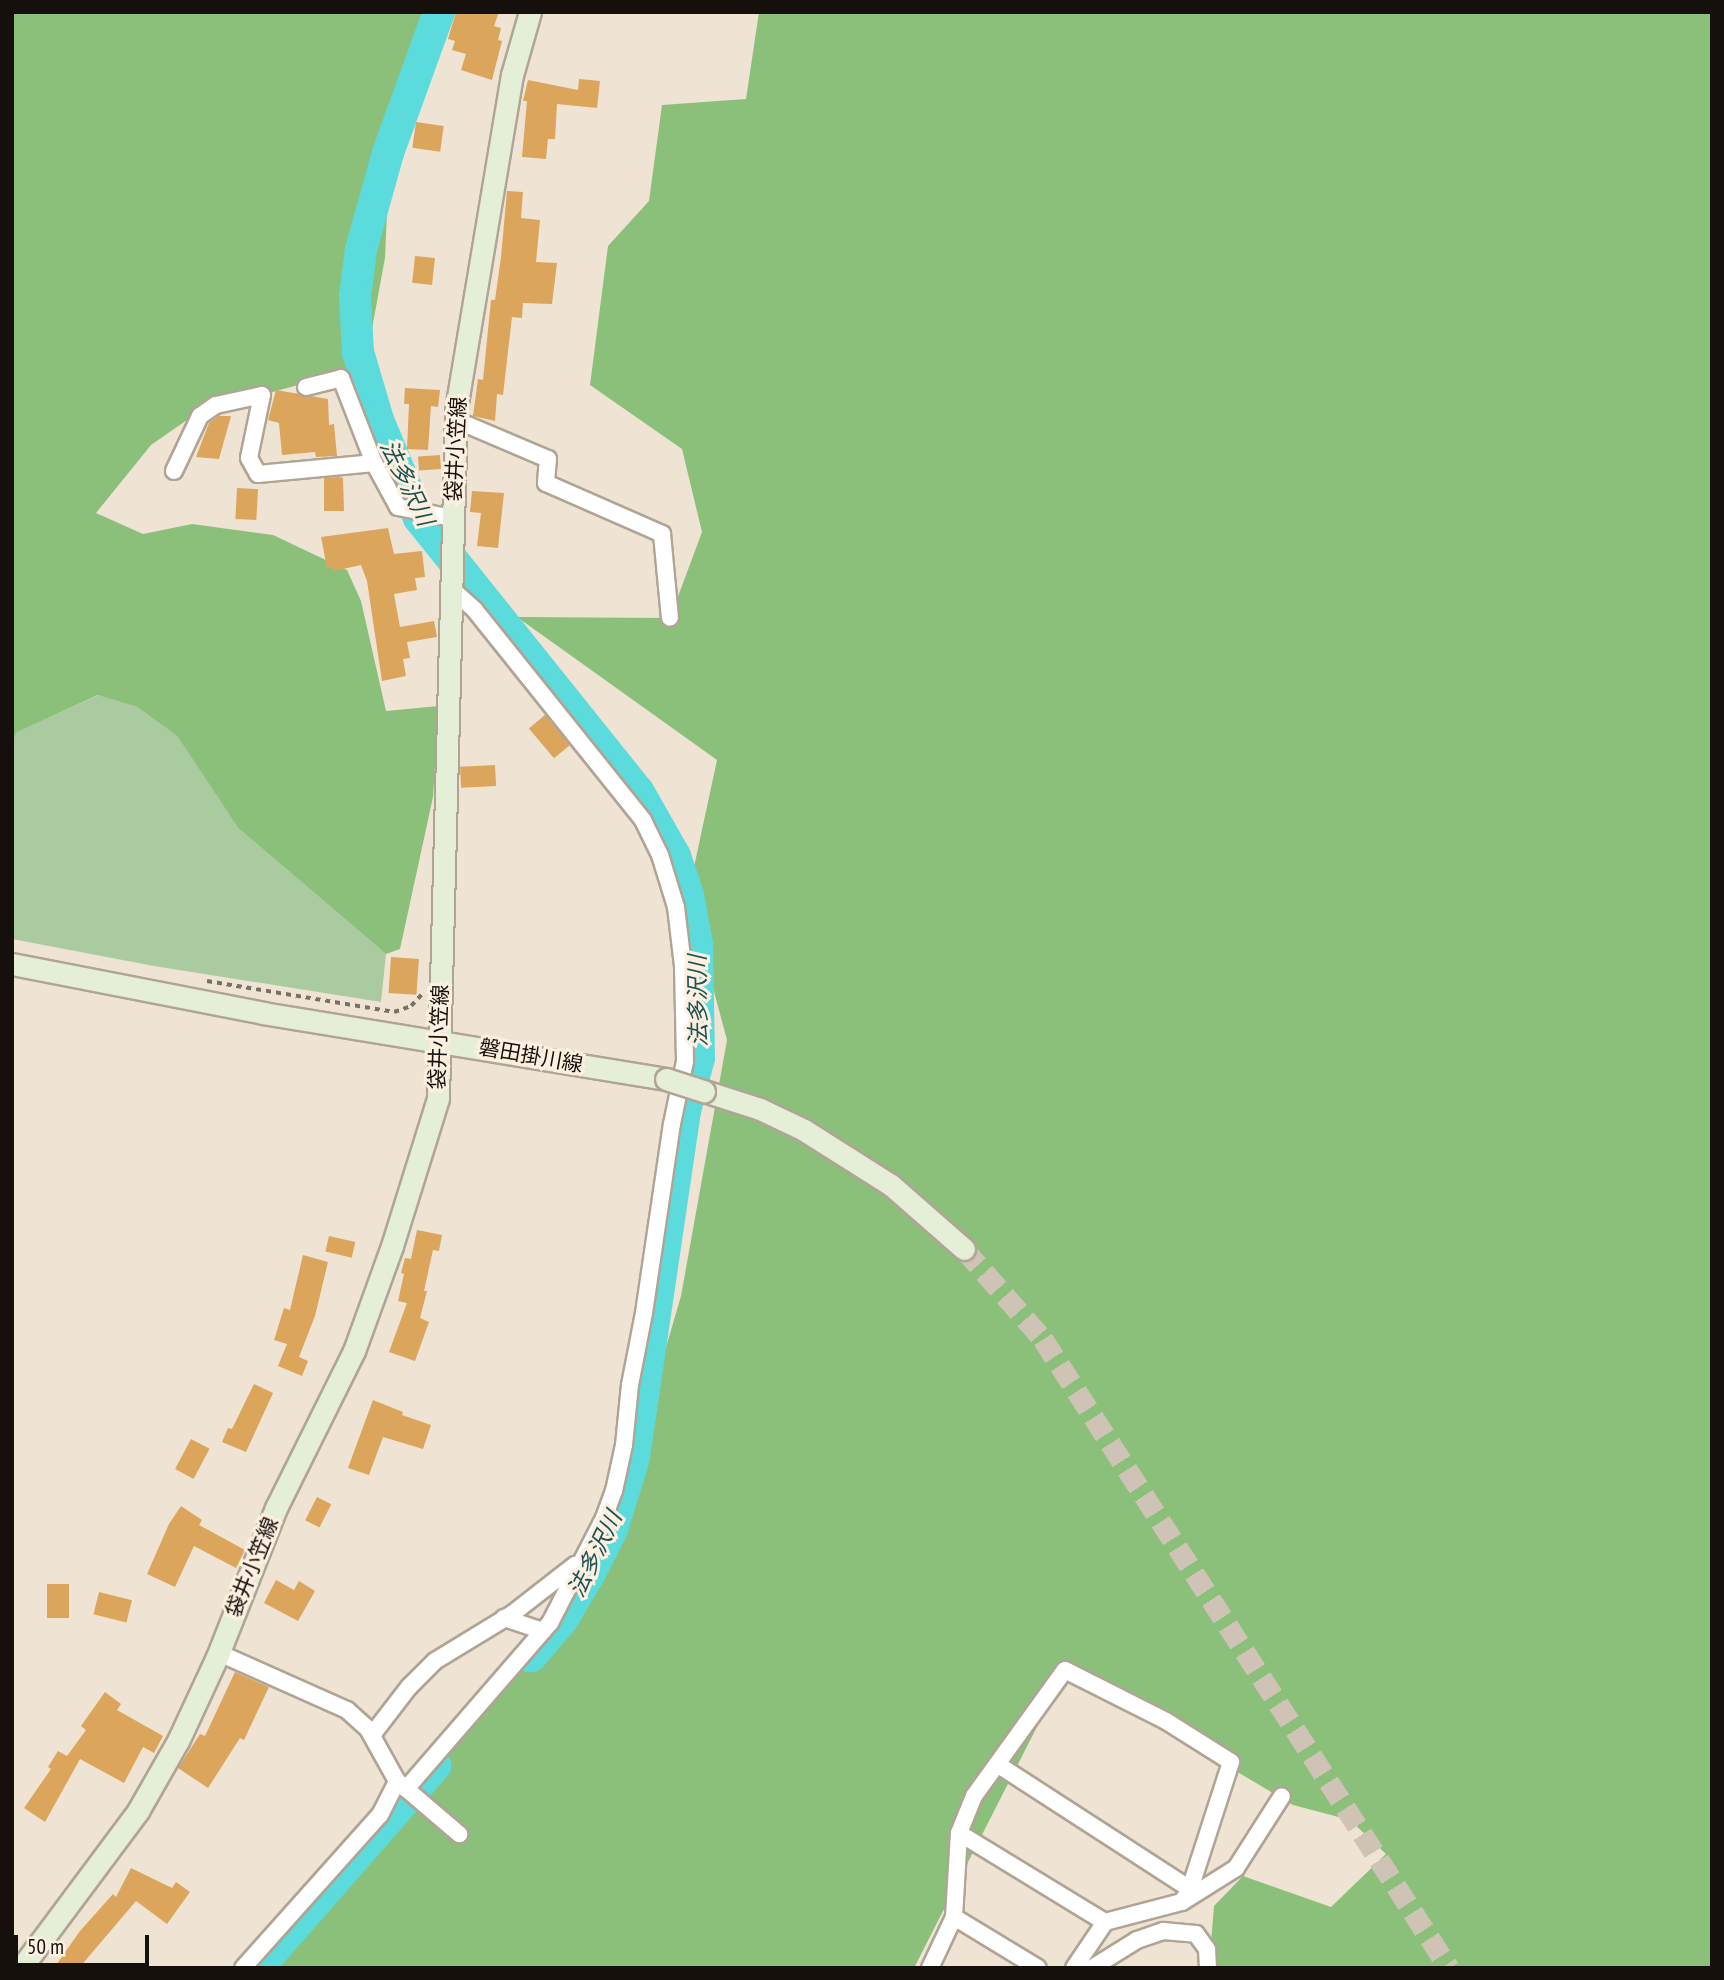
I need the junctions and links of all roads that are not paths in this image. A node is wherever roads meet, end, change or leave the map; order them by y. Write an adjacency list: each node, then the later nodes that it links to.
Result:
1 (530, 12): 3 (main road, 袋井小笠線)
2 (306, 387): 4 (street)
3 (456, 420): 6 (main road, 袋井小笠線); 8 (street)
4 (374, 463): 5 (street); 6 (street)
5 (174, 471)
6 (452, 518): 7 (main road, 袋井小笠線)
7 (452, 589): 10 (main road, 袋井小笠線); 12 (street)
8 (670, 618)
9 (12, 964): 10 (main road, 磐田掛川線)
10 (439, 1041): 11 (main road, 磐田掛川線, bridge); 15 (main road, 袋井小笠線)
11 (964, 1249)
12 (580, 1562): 13 (street); 14 (street)
13 (504, 1618): 14 (street); 16 (street)
14 (543, 1631): 18 (street)
15 (219, 1653): 16 (street); 25 (main road, 袋井小笠線)
16 (372, 1735): 18 (street)
17 (997, 1764): 20 (street); 22 (street); 22 (street)
18 (401, 1785): 21 (street); 26 (street)
19 (1282, 1796): 22 (street)
20 (959, 1833): 23 (street); 24 (street)
21 (459, 1834)
22 (1186, 1895): 24 (street)
23 (954, 1917): 27 (street); 28 (street)
24 (1105, 1922): 29 (street)
25 (21, 1968)
26 (243, 1968)
27 (930, 1968)
28 (1038, 1968)
29 (1074, 1968)
30 (1092, 1968): 31 (street)
31 (1208, 1968)

